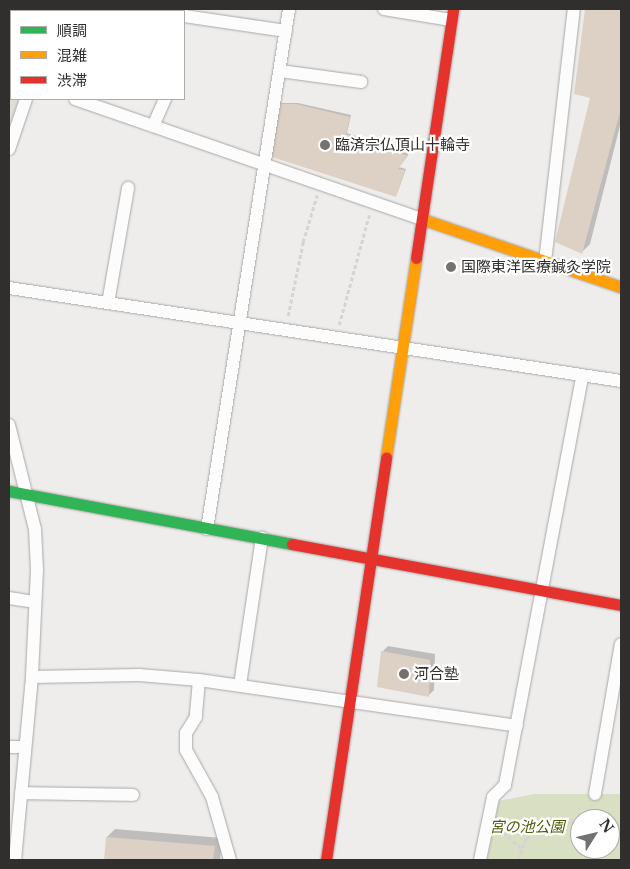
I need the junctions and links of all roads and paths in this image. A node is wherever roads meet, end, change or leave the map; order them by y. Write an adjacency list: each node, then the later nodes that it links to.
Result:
1 (289, 9): 6 (street)
2 (384, 9): 4 (street)
3 (574, 9): 19 (street)
4 (452, 14): 18 (street)
5 (185, 16): 6 (street)
6 (286, 31): 7 (street)
7 (280, 71): 8 (street); 14 (street)
8 (361, 82)
9 (26, 100): 13 (street)
10 (78, 100): 12 (street)
11 (165, 100): 12 (street)
12 (153, 126): 14 (street)
13 (9, 148)
14 (265, 163): 15 (street); 23 (street)
15 (320, 184): 17 (street); 24 (path)
16 (128, 188): 22 (street)
17 (372, 203): 18 (street); 25 (path)
18 (422, 219): 19 (street); 26 (street)
19 (545, 262): 21 (street)
20 (9, 288): 22 (street)
21 (621, 288)
22 (108, 303): 23 (street)
23 (240, 323): 24 (street); 32 (street)
24 (285, 330): 25 (street)
25 (335, 338): 26 (street)
26 (402, 348): 27 (street); 34 (street)
27 (582, 376): 28 (street); 35 (street)
28 (621, 381)
29 (9, 425): 31 (street)
30 (9, 491): 31 (street)
31 (27, 495): 32 (street); 37 (street)
32 (207, 529): 33 (street)
33 (262, 538): 34 (street); 42 (street)
34 (371, 560): 35 (street); 43 (street)
35 (541, 591): 38 (street); 44 (street)
36 (9, 598): 37 (street)
37 (34, 602): 40 (street)
38 (621, 605)
39 (621, 644): 48 (street)
40 (32, 677): 41 (street); 46 (street)
41 (199, 680): 42 (street); 55 (street)
42 (240, 685): 43 (street)
43 (350, 702): 44 (street); 56 (street)
44 (517, 726): 51 (street)
45 (9, 747): 46 (street)
46 (25, 747): 47 (street)
47 (21, 794): 49 (street); 50 (street)
48 (595, 794)
49 (133, 795)
50 (13, 823): 54 (street)
51 (486, 823): 53 (path); 57 (street)
52 (570, 824): 53 (path)
53 (521, 849): 58 (path)
54 (14, 860)
55 (230, 860)
56 (326, 860)
57 (480, 860)
58 (518, 860)

